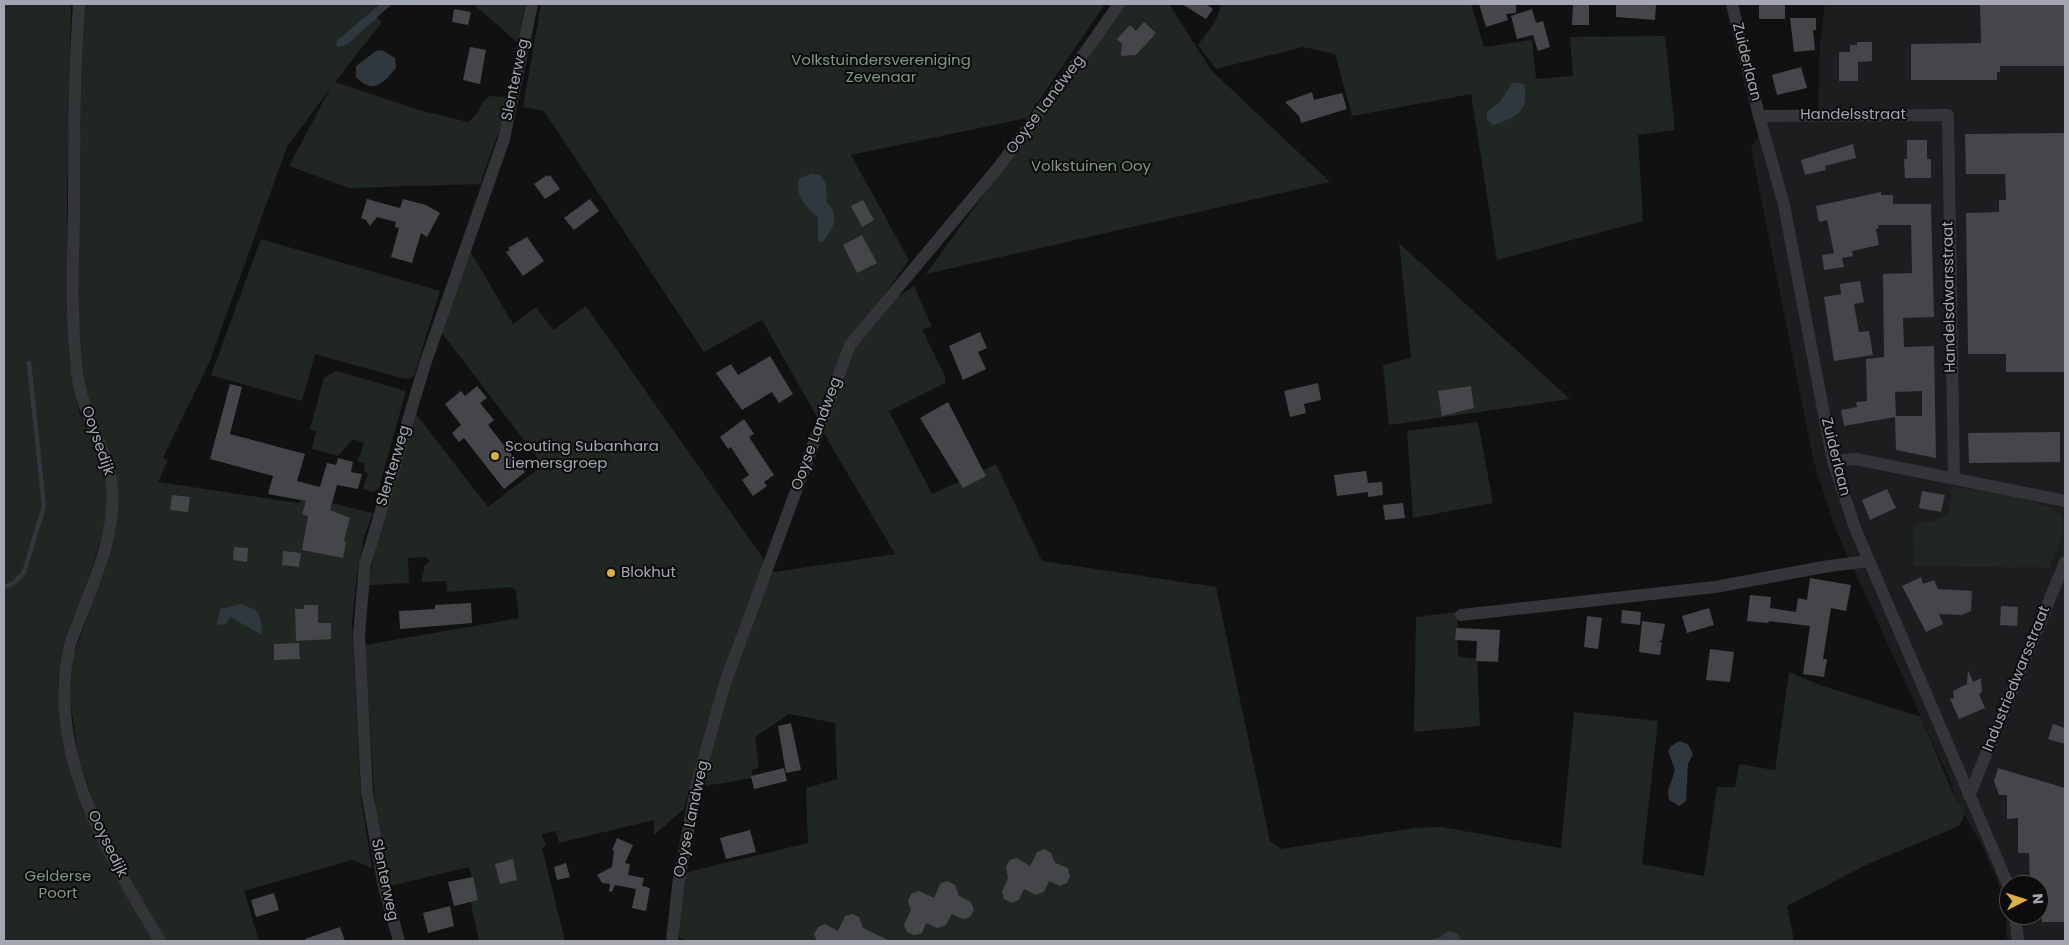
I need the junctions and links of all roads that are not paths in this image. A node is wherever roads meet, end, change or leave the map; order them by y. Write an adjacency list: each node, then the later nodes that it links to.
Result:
1 (79, 4): 16 (street, Ooysedijk)
2 (532, 4): 17 (street, Slenterweg)
3 (1119, 4): 18 (street, Ooyse Landweg)
4 (1732, 4): 6 (street, Zuiderlaan)
5 (1948, 115): 6 (street, Handelsstraat); 8 (street, Handelsdwarsstraat)
6 (1759, 116): 7 (street, Zuiderlaan)
7 (1833, 461): 8 (street); 10 (street, Zuiderlaan)
8 (1954, 479): 9 (street)
9 (2065, 502)
10 (1869, 561): 12 (street); 13 (street, Zuiderlaan)
11 (2065, 562): 13 (street, Industriedwarsstraat)
12 (1460, 615)
13 (1969, 796): 14 (street, Zuiderlaan)
14 (2004, 875)
15 (2016, 925): 19 (street)
16 (160, 941)
17 (399, 941)
18 (672, 941)
19 (2018, 941)

